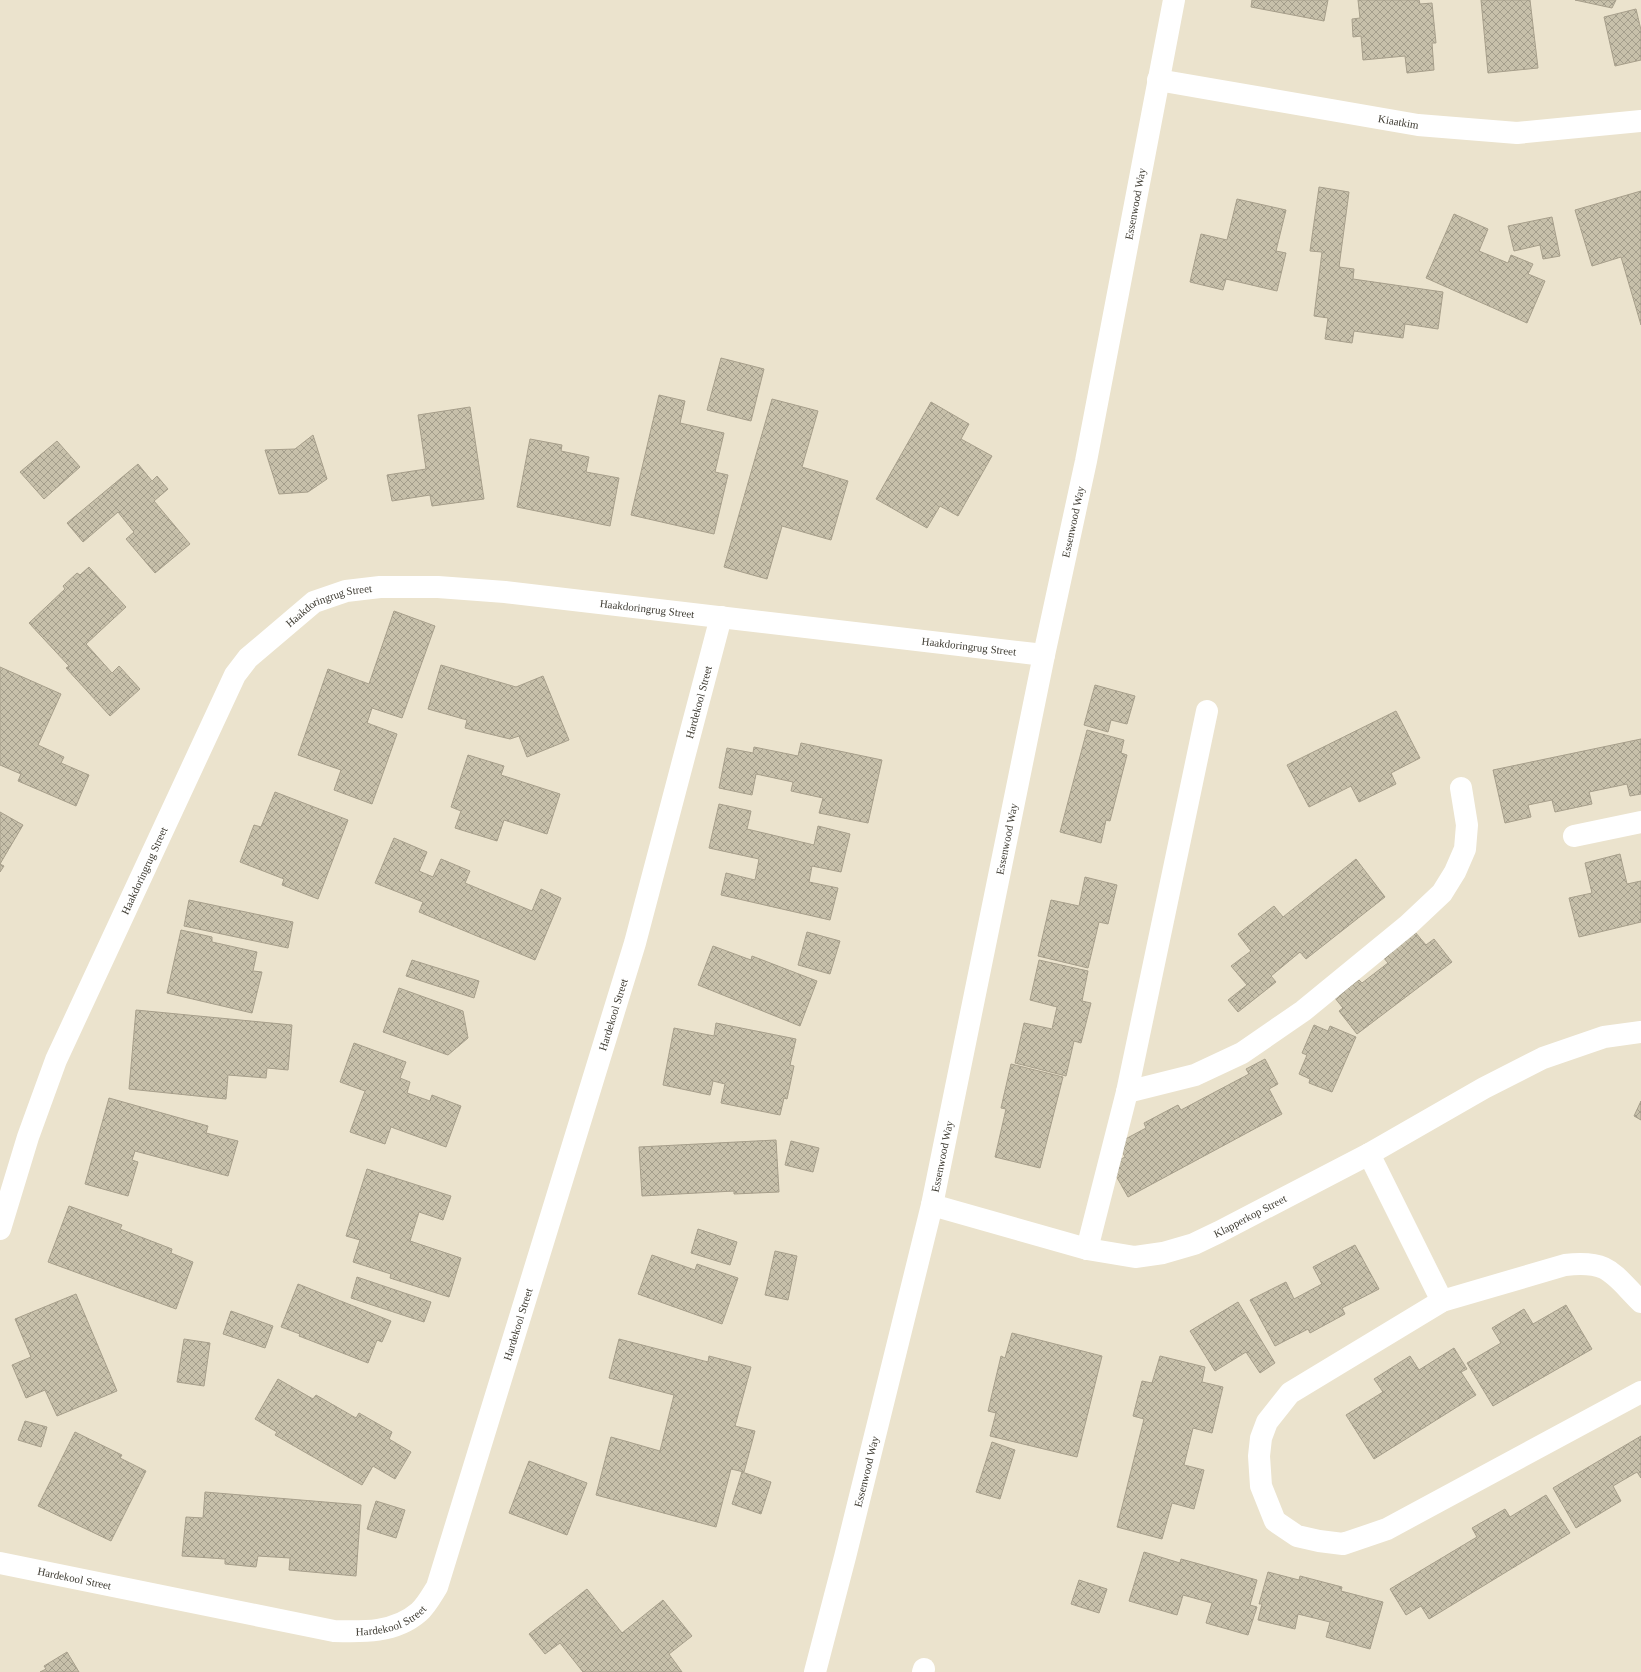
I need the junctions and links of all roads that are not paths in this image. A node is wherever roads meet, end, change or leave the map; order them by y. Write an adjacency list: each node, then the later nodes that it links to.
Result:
1 (1174, 0): 2 (street, Essenwood Way)
2 (1158, 80): 3 (street, Kiaatkim); 5 (street, Essenwood Way)
3 (1641, 121)
4 (721, 617): 5 (street, Haakdoringrug Street); 14 (street, Haakdoringrug Street); 19 (street, Hardekool Street)
5 (1044, 656): 13 (street, Essenwood Way)
6 (1207, 711): 11 (street)
7 (1461, 788): 11 (street)
8 (1641, 822): 9 (street)
9 (1574, 836)
10 (1641, 1032): 12 (street, Klapperkop Street)
11 (1127, 1092): 15 (street)
12 (1369, 1154): 15 (street, Klapperkop Street); 16 (street)
13 (932, 1205): 15 (street, Klapperkop Street); 20 (street, Essenwood Way)
14 (0, 1229)
15 (1087, 1249)
16 (1442, 1302): 17 (street); 18 (street)
17 (1641, 1302)
18 (1641, 1392)
19 (0, 1563)
20 (815, 1672)

